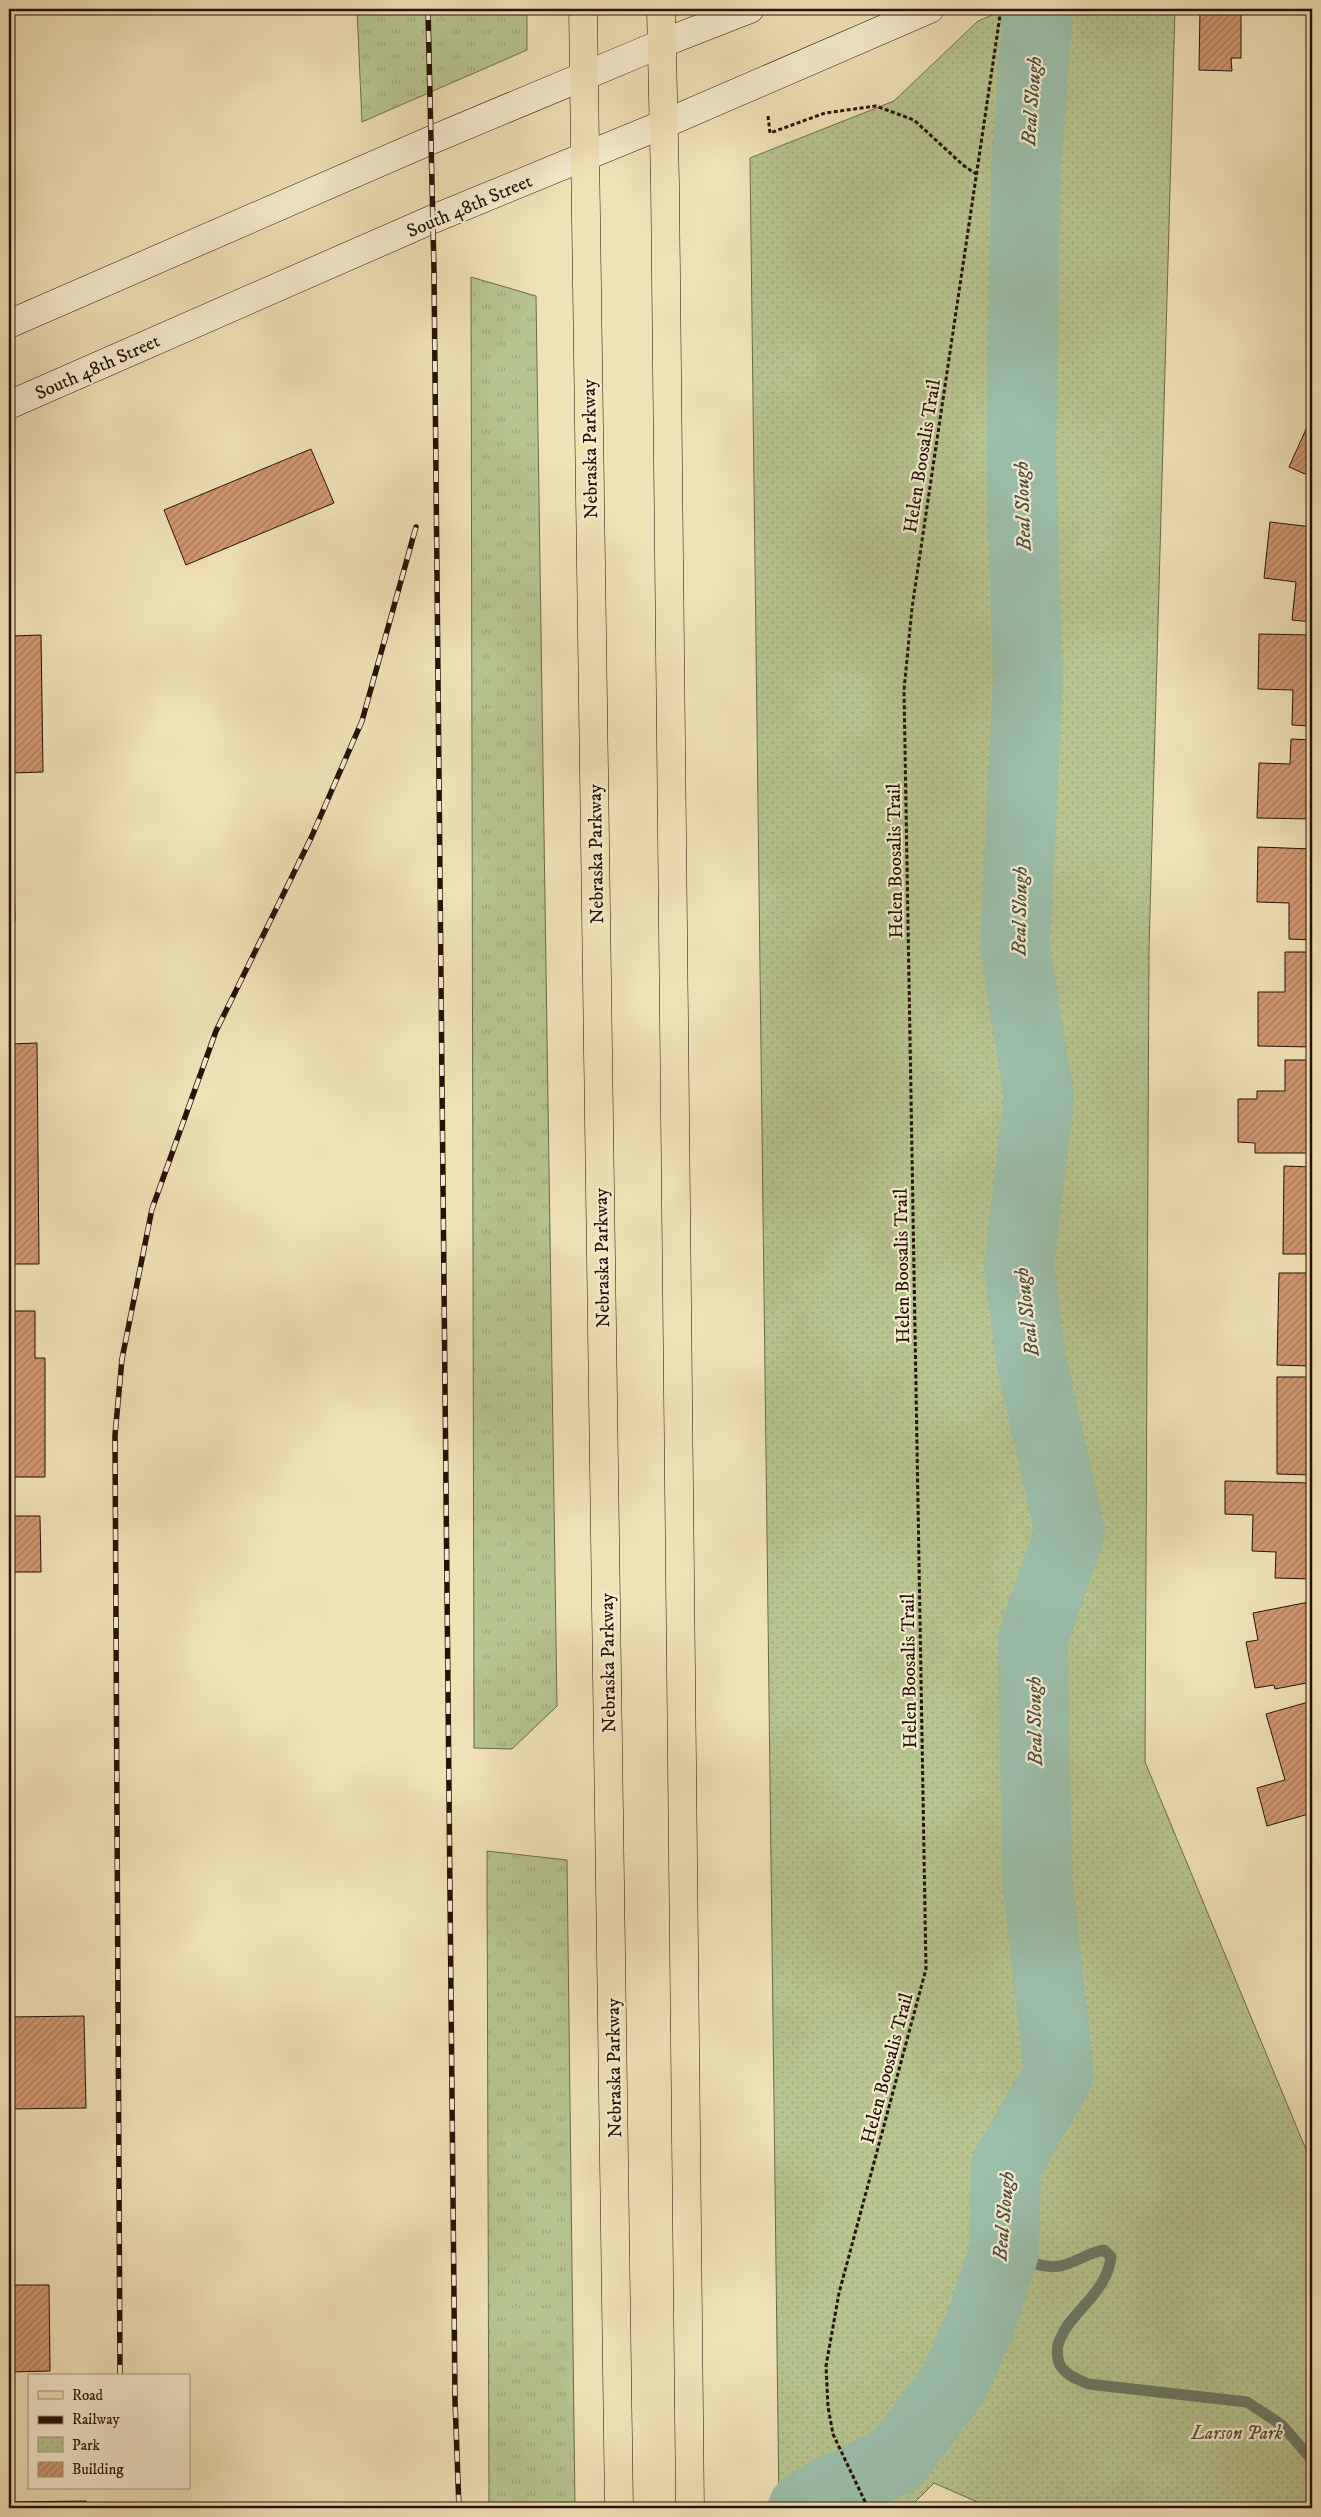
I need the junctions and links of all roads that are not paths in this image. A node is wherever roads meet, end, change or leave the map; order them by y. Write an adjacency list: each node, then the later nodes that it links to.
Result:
1 (583, 9): 6 (main road, Nebraska Parkway)
2 (661, 9): 5 (main road)
3 (750, 9): 5 (main road)
4 (930, 9): 7 (main road, South 48th Street)
5 (663, 43): 6 (main road); 7 (main road)
6 (583, 77): 8 (main road, Nebraska Parkway); 9 (main road)
7 (664, 124): 8 (main road, South 48th Street); 12 (main road)
8 (585, 156): 10 (main road, South 48th Street); 11 (main road, Nebraska Parkway)
9 (9, 324)
10 (9, 405)
11 (619, 2508)
12 (690, 2508)

